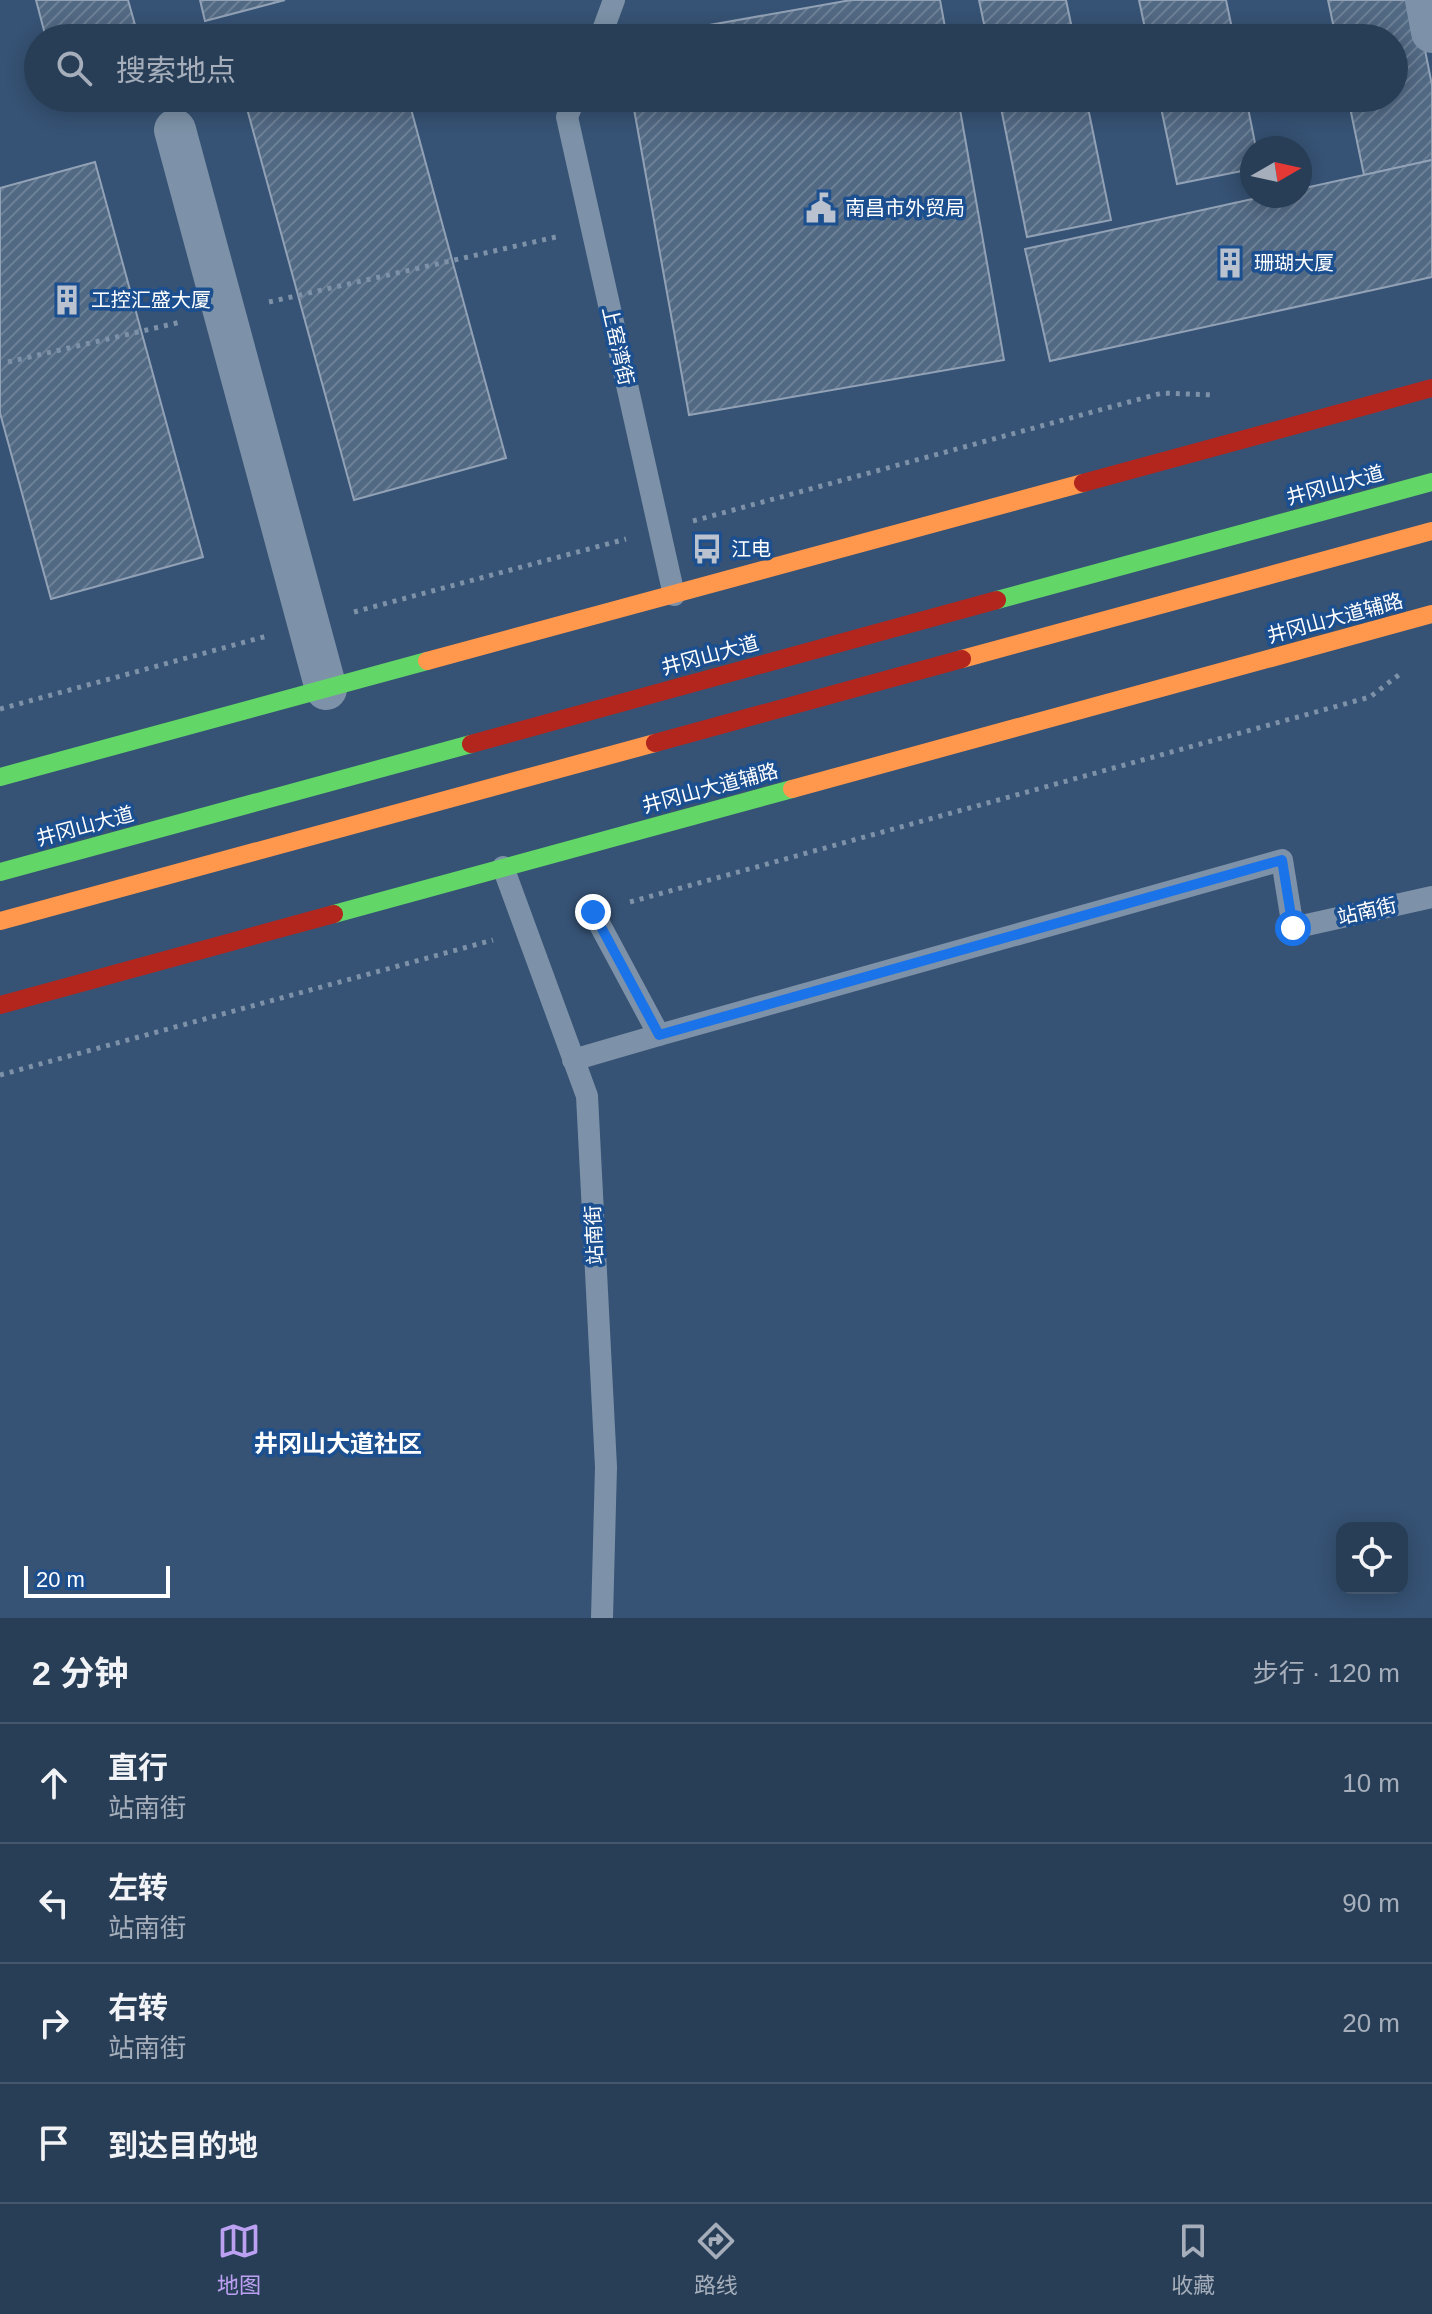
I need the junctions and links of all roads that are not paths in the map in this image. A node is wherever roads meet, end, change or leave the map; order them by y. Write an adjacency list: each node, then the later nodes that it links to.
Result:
1 (614, 0): 3 (lane)
2 (1426, 0): 4 (street)
3 (605, 24)
4 (1432, 32)
5 (569, 112): 10 (lane, 上窑湾街)
6 (175, 130): 12 (street)
7 (1432, 388): 10 (main road)
8 (1432, 482): 15 (main road, 井冈山大道)
9 (1432, 531): 18 (main road)
10 (674, 595): 12 (main road)
11 (1432, 614): 14 (main road, 井冈山大道辅路)
12 (326, 689): 13 (main road)
13 (0, 777)
14 (503, 867): 19 (main road, 井冈山大道辅路); 21 (lane, 站南街)
15 (0, 872)
16 (1432, 897): 20 (lane, 站南街)
17 (593, 912): 20 (lane)
18 (0, 921)
19 (0, 1005)
20 (659, 1035): 21 (lane)
21 (573, 1060): 22 (lane, 站南街)
22 (602, 1618)

